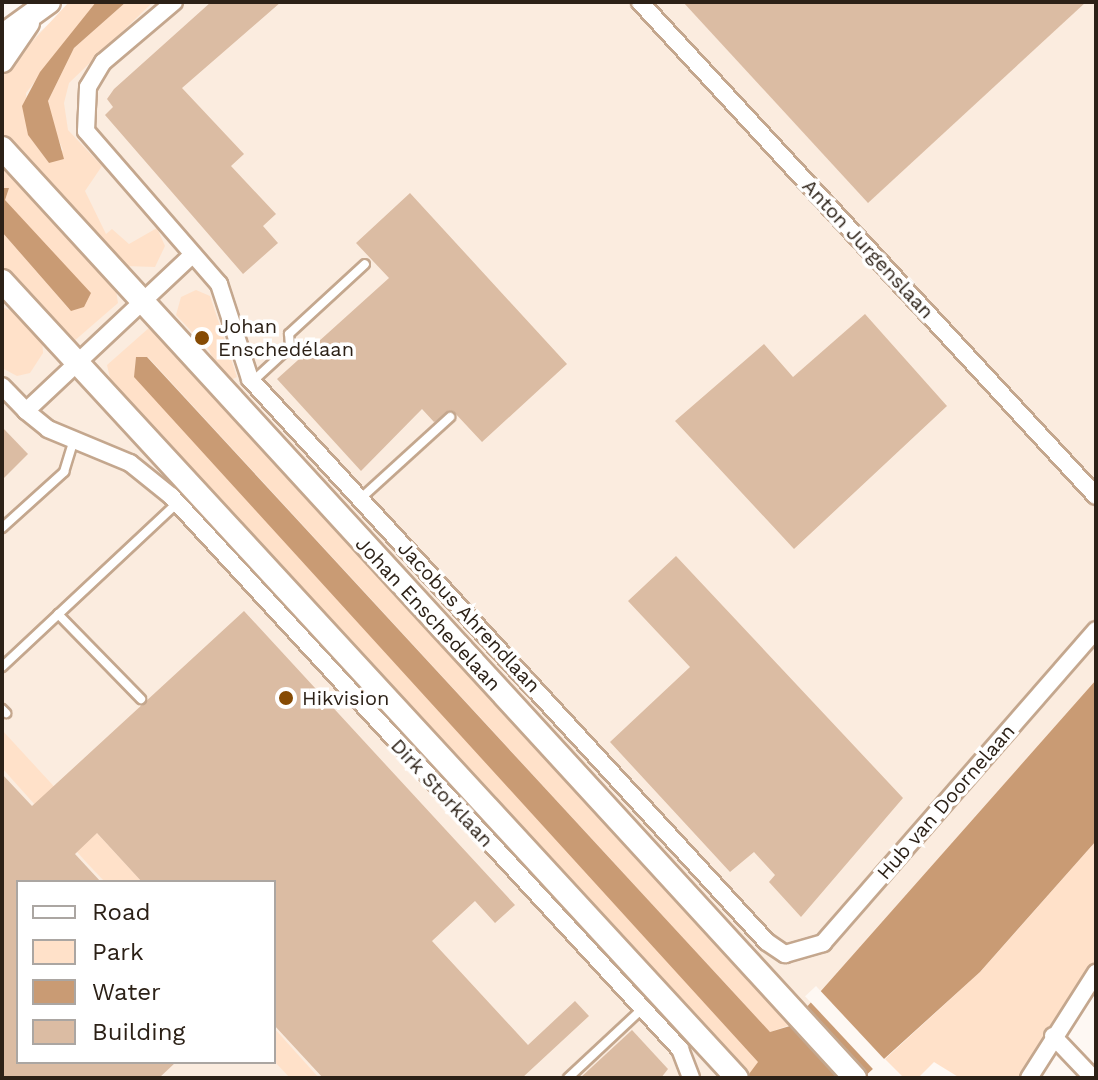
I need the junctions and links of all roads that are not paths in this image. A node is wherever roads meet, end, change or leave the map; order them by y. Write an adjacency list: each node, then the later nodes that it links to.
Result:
1 (49, 2): 4 (street)
2 (174, 2): 8 (street, Jacobus Ahrendlaan)
3 (640, 2): 18 (street, Anton Jurgenslaan)
4 (31, 19): 5 (street); 6 (street)
5 (2, 36)
6 (2, 61)
7 (2, 148): 11 (street, Johan Enschedelaan)
8 (191, 256): 11 (street); 13 (street, Jacobus Ahrendlaan)
9 (365, 264): 13 (lane)
10 (2, 281): 12 (street)
11 (143, 304): 12 (street); 33 (street, Johan Enschedelaan)
12 (78, 365): 15 (street); 30 (street)
13 (252, 381): 19 (street, Jacobus Ahrendlaan)
14 (2, 386): 15 (street, Dirk Storklaan)
15 (26, 411): 17 (street, Dirk Storklaan)
16 (450, 417): 19 (lane)
17 (74, 440): 20 (street, Dirk Storklaan); 21 (lane)
18 (1096, 496)
19 (360, 499): 26 (street, Jacobus Ahrendlaan)
20 (177, 503): 22 (lane); 28 (street, Dirk Storklaan)
21 (2, 528)
22 (58, 614): 24 (lane); 25 (lane)
23 (1096, 630): 26 (street, Hub van Doornelaan)
24 (2, 667)
25 (141, 699)
26 (785, 954)
27 (1096, 973): 29 (street)
28 (642, 1009): 31 (lane); 32 (street, Dirk Storklaan)
29 (1053, 1036): 34 (street); 35 (street)
30 (734, 1076)
31 (568, 1078)
32 (691, 1078)
33 (855, 1078)
34 (1029, 1078)
35 (1093, 1078)

